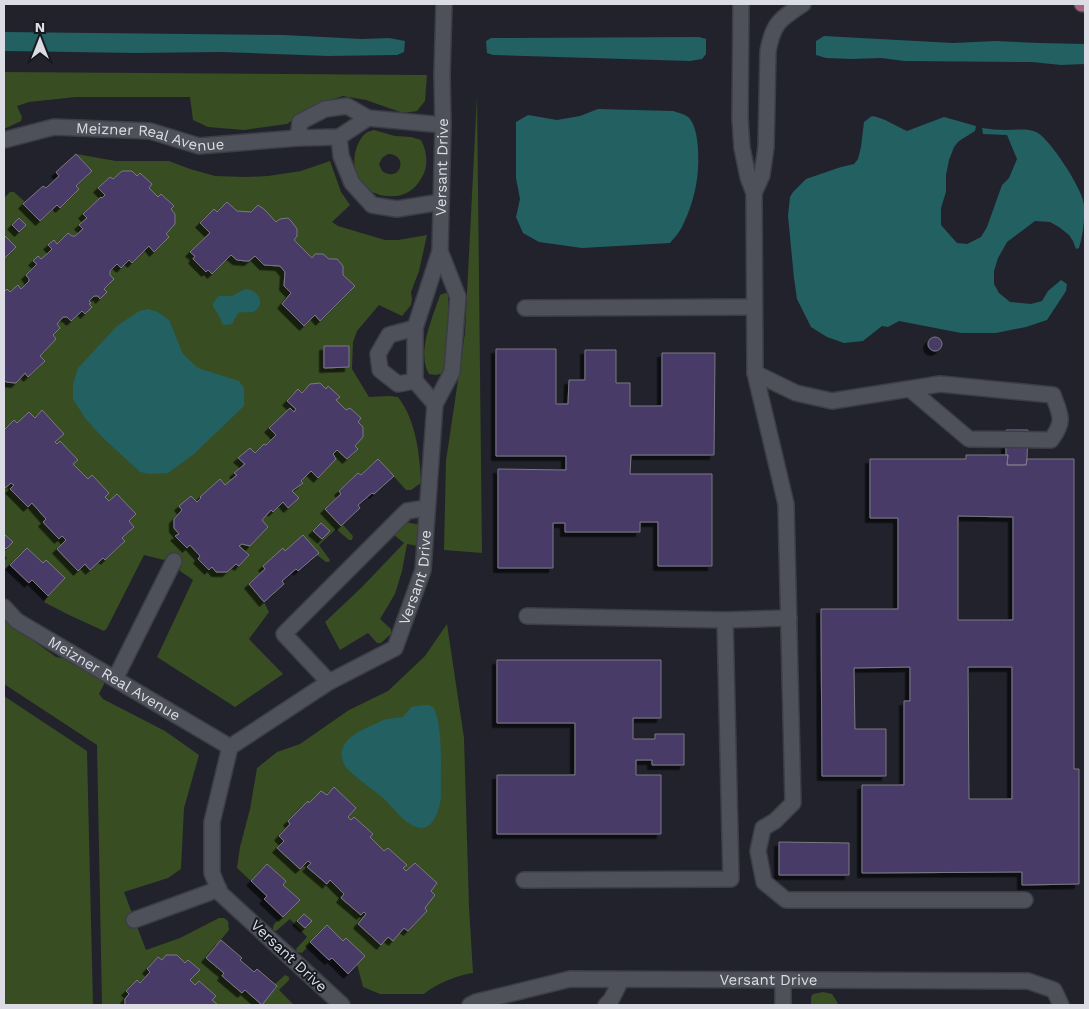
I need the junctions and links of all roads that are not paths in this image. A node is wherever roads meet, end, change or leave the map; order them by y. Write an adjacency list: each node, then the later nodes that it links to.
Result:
1 (444, 4): 5 (street, Versant Drive)
2 (741, 4): 9 (street)
3 (803, 4): 9 (street)
4 (368, 118): 5 (street); 6 (street); 7 (street)
5 (443, 125): 10 (street, Versant Drive)
6 (339, 137): 7 (street, Meizner Real Avenue); 10 (street)
7 (298, 138): 8 (street, Meizner Real Avenue)
8 (4, 140)
9 (754, 193): 12 (street)
10 (441, 202): 11 (street, Versant Drive)
11 (440, 251): 14 (street); 18 (street, Versant Drive)
12 (754, 307): 13 (street); 15 (street)
13 (526, 308)
14 (415, 328): 16 (street); 16 (street)
15 (755, 373): 17 (street); 23 (street)
16 (415, 381): 18 (street)
17 (911, 390): 17 (street)
18 (435, 404): 19 (street, Versant Drive)
19 (427, 508): 26 (street, Versant Drive); 26 (street)
20 (174, 561): 25 (street)
21 (4, 607): 25 (street, Meizner Real Avenue)
22 (527, 616): 24 (street)
23 (789, 618): 24 (street); 29 (street)
24 (725, 620): 28 (street)
25 (115, 679): 27 (street, Meizner Real Avenue)
26 (329, 682): 27 (street, Versant Drive)
27 (230, 747): 31 (street, Versant Drive)
28 (730, 849): 29 (street); 30 (street)
29 (758, 850): 32 (street)
30 (524, 880)
31 (218, 889): 33 (street); 36 (street, Versant Drive)
32 (1025, 900)
33 (134, 920)
34 (621, 980): 35 (street, Versant Drive); 37 (street, Versant Drive); 38 (street)
35 (783, 980): 39 (street); 40 (street, Versant Drive)
36 (342, 1005)
37 (470, 1005)
38 (606, 1005)
39 (782, 1005)
40 (1060, 1005)

